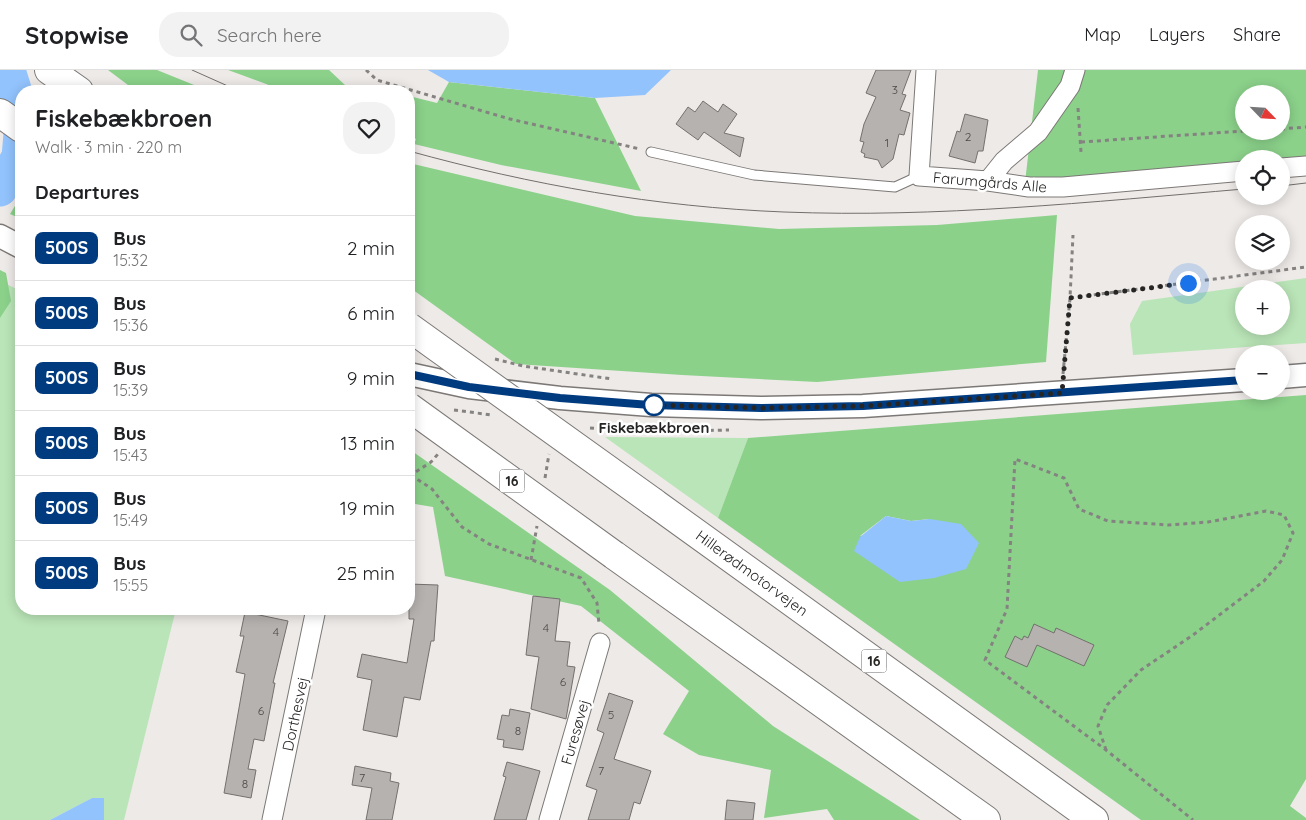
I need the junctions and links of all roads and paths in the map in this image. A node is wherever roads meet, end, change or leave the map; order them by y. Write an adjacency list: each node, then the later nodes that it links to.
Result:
1 (49, 70): 5 (highway)
2 (366, 70): 6 (path)
3 (926, 70): 19 (street)
4 (1073, 78): 13 (path); 20 (street)
5 (70, 85)
6 (394, 85)
7 (415, 91): 14 (path)
8 (0, 113): 9 (highway)
9 (15, 124)
10 (1306, 127): 11 (path)
11 (1290, 128)
12 (1235, 132): 13 (path)
13 (1081, 142): 15 (path)
14 (651, 152): 19 (lane, Farumgårds Alle)
15 (1081, 152)
16 (1306, 166): 17 (street)
17 (1290, 167)
18 (1235, 172): 20 (street, Farumgårds Alle)
19 (919, 176): 20 (street, Farumgårds Alle)
20 (988, 181)
21 (1073, 235): 25 (path)
22 (0, 236): 23 (street)
23 (15, 244)
24 (1306, 267): 25 (path)
25 (1070, 298): 34 (path)
26 (415, 332): 51 (highway, Hillerødmotorvejen / 16, bridge)
27 (494, 359): 28 (path)
28 (565, 372): 33 (path); 36 (path)
29 (1073, 372): 34 (path)
30 (415, 375): 36 (street)
31 (1306, 375): 32 (street)
32 (1290, 376)
33 (620, 380)
34 (1060, 380): 35 (street); 36 (street)
35 (1235, 380)
36 (560, 398)
37 (415, 411): 50 (highway, 16, bridge)
38 (442, 450): 40 (path)
39 (549, 453): 42 (path)
40 (415, 472)
41 (415, 478): 44 (path)
42 (544, 482)
43 (537, 521): 44 (path)
44 (530, 560): 46 (path)
45 (315, 615): 48 (street, Dorthesvej)
46 (600, 644): 49 (street, Furesøvej)
47 (1106, 750): 47 (path); 52 (path)
48 (272, 820)
49 (549, 820)
50 (986, 820)
51 (1094, 820)
52 (1193, 820)

